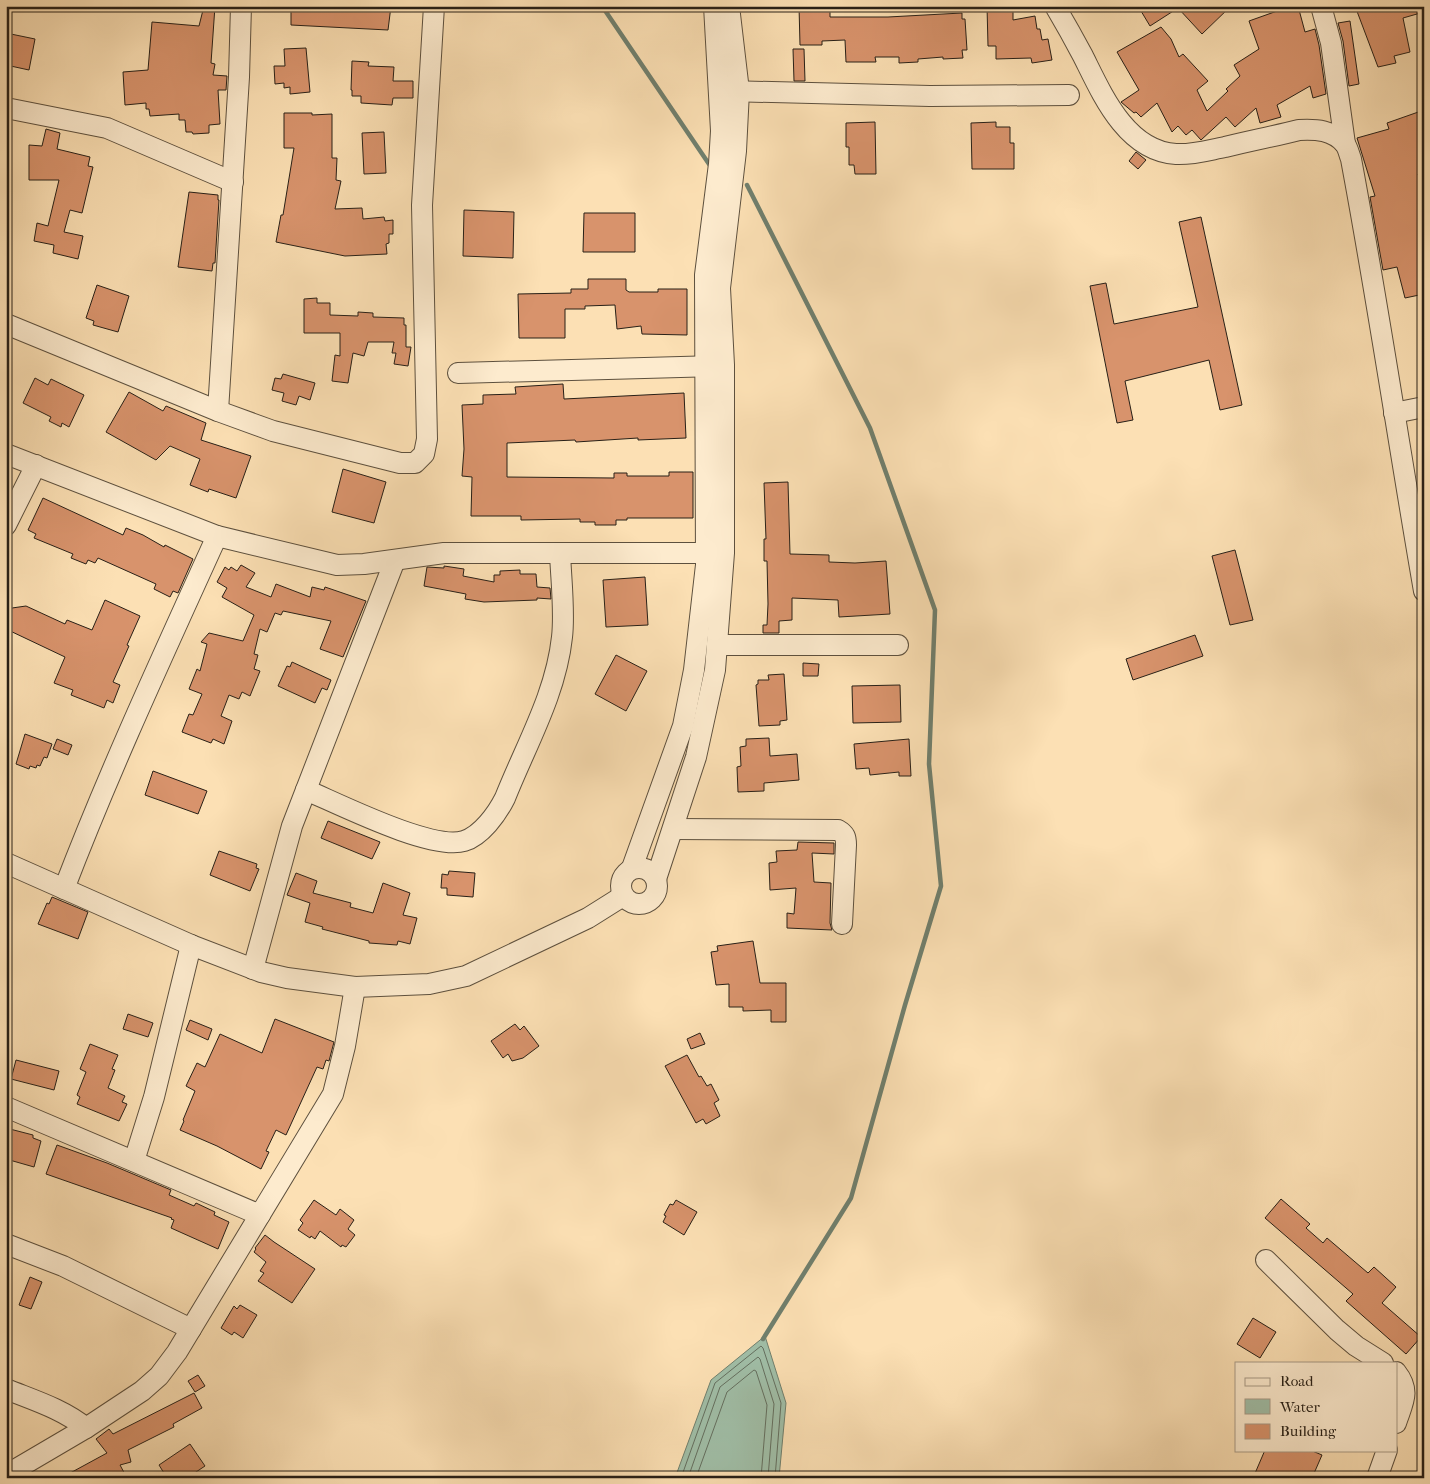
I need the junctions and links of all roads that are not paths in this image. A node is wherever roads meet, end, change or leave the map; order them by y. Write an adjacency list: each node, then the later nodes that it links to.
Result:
1 (241, 6): 11 (street)
2 (434, 6): 17 (street)
3 (714, 6): 7 (street)
4 (729, 6): 7 (street)
5 (1055, 6): 10 (street)
6 (1321, 6): 10 (street)
7 (729, 91): 8 (street); 13 (street); 14 (street)
8 (1069, 95)
9 (6, 108): 11 (street)
10 (1345, 144): 18 (street)
11 (233, 182): 17 (street)
12 (6, 324): 17 (street)
13 (724, 365): 14 (street); 25 (street)
14 (704, 366): 15 (street); 25 (street)
15 (458, 373)
16 (1424, 407): 18 (street)
17 (218, 411)
18 (1394, 413): 21 (street)
19 (6, 454): 20 (street)
20 (36, 465): 22 (street); 23 (street)
21 (1415, 494): 27 (street)
22 (6, 525)
23 (216, 536): 26 (street); 35 (street)
24 (560, 553): 25 (street); 26 (street); 30 (street)
25 (715, 553): 28 (street); 33 (street)
26 (395, 560): 30 (street)
27 (1424, 591)
28 (717, 645): 29 (street); 31 (street)
29 (898, 645)
30 (306, 790): 39 (street)
31 (673, 828): 34 (street); 37 (street)
32 (6, 863): 35 (street)
33 (632, 868): 34 (street); 36 (street)
34 (656, 879): 36 (street)
35 (64, 888): 38 (street)
36 (623, 896): 40 (street)
37 (842, 924)
38 (191, 945): 39 (street); 42 (street)
39 (253, 969): 40 (street)
40 (355, 987): 43 (street)
41 (6, 1106): 42 (street)
42 (134, 1161): 43 (street)
43 (260, 1215): 46 (street)
44 (6, 1244): 46 (street)
45 (1266, 1260): 47 (street)
46 (191, 1329): 51 (street)
47 (1381, 1362)
48 (1398, 1375): 50 (street)
49 (6, 1389): 51 (street)
50 (1398, 1417)
51 (86, 1428): 53 (street)
52 (1387, 1452): 54 (street)
53 (6, 1475)
54 (1377, 1478)

